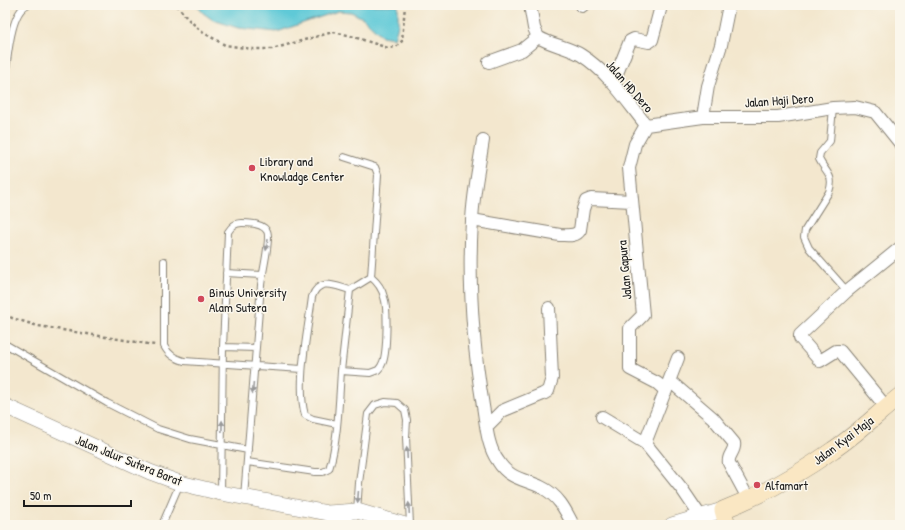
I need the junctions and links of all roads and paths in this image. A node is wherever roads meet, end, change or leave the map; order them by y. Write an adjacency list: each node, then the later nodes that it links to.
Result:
1 (27, 5): 9 (lane)
2 (177, 5): 3 (path)
3 (405, 5)
4 (530, 5): 7 (street)
5 (729, 5): 12 (street)
6 (660, 10): 10 (street)
7 (538, 37): 8 (street); 10 (street, Jalan HD Dero)
8 (489, 62)
9 (5, 76)
10 (613, 83): 13 (street, Jalan HD Dero)
11 (833, 108): 12 (street, Jalan Haji Dero); 15 (street, Jalan Haji Dero); 25 (lane)
12 (703, 117): 13 (street, Jalan Haji Dero)
13 (646, 125): 17 (street, Jalan Gapura)
14 (483, 140): 18 (street)
15 (900, 143)
16 (344, 157): 23 (lane)
17 (632, 201): 18 (street); 37 (street, Jalan Gapura)
18 (472, 220): 43 (street)
19 (900, 248): 25 (street)
20 (164, 261): 29 (lane)
21 (226, 274): 22 (lane); 22 (lane, one-way to 22); 30 (lane)
22 (262, 275): 31 (lane)
23 (370, 277): 24 (lane); 36 (lane)
24 (350, 290): 35 (lane); 36 (lane)
25 (848, 292): 40 (street)
26 (549, 308): 43 (street)
27 (5, 314): 29 (path)
28 (5, 344): 45 (lane)
29 (164, 346): 33 (lane)
30 (223, 347): 31 (lane); 33 (lane)
31 (256, 348): 34 (lane)
32 (678, 358): 37 (street)
33 (223, 364): 34 (lane); 45 (lane, one-way to 33)
34 (254, 366): 35 (lane); 46 (lane, one-way to 46)
35 (302, 369): 42 (lane)
36 (341, 371): 42 (lane)
37 (668, 386): 44 (street); 51 (street)
38 (900, 396): 40 (main road, Jalan Kyai Maja)
39 (5, 406): 48 (street, Jalan Jalur Sutera Barat)
40 (886, 407): 51 (main road, Jalan Kyai Maja)
41 (602, 418): 44 (street)
42 (337, 424): 47 (lane)
43 (487, 426): 60 (street)
44 (646, 443): 54 (street)
45 (222, 445): 46 (lane); 49 (lane)
46 (248, 450): 47 (lane)
47 (247, 462): 50 (lane)
48 (180, 483): 49 (street, Jalan Jalur Sutera Barat); 56 (lane)
49 (221, 493): 50 (street, Jalan Jalur Sutera Barat)
50 (244, 497): 53 (street, Jalan Jalur Sutera Barat)
51 (750, 500): 55 (main road, Jalan Kyai Maja)
52 (357, 511): 53 (street, Jalan Jalur Sutera Barat); 58 (street, Jalan Jalur Sutera Barat); 59 (lane, one-way to 52)
53 (328, 513): 57 (street, Jalan Jalur Sutera Barat)
54 (701, 517): 55 (street, Jalan Kyai Maja); 61 (street, Jalan Kyai Maja)
55 (725, 518)
56 (162, 525)
57 (348, 525)
58 (405, 525)
59 (410, 525)
60 (573, 525)
61 (672, 525)

